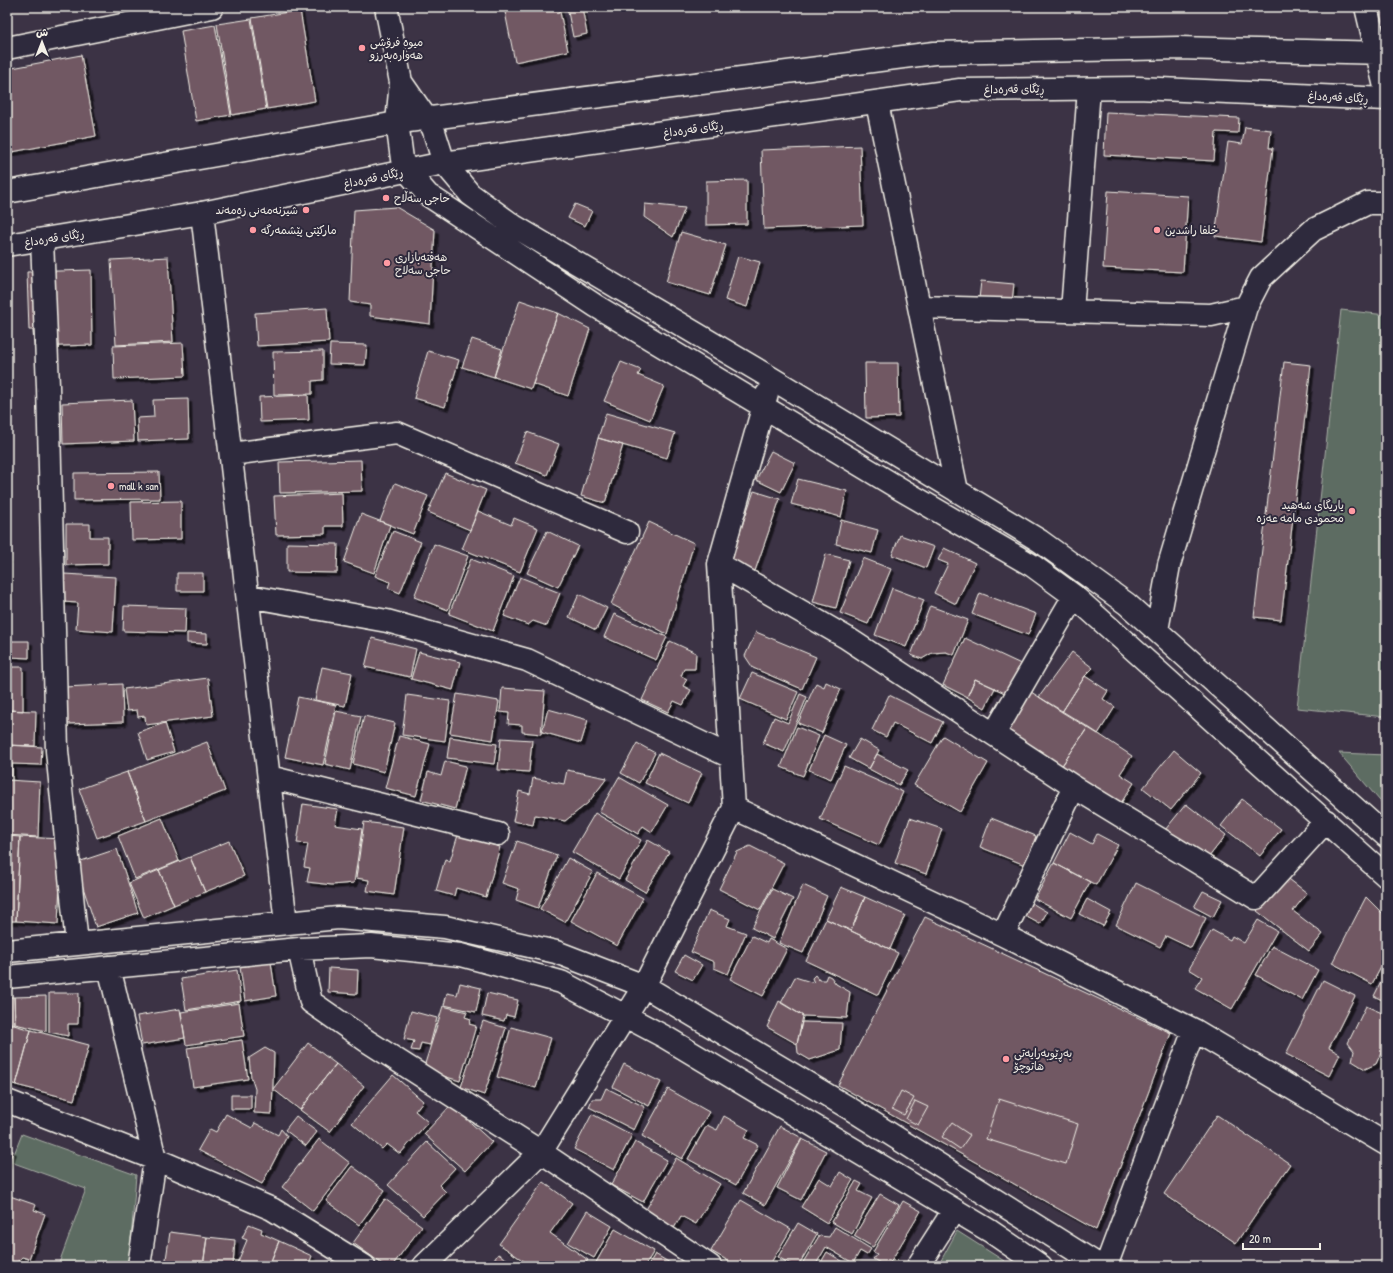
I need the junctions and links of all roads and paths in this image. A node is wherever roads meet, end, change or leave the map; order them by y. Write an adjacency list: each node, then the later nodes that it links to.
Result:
1 (212, 7): 4 (street)
2 (386, 7): 7 (street)
3 (1366, 7): 6 (street)
4 (184, 10): 5 (street)
5 (7, 48)
6 (1382, 53): 9 (street); 12 (street)
7 (401, 82): 12 (street); 13 (street)
8 (1089, 88): 10 (street, ڕێگای قەرەداغ); 11 (street, ڕێگای قەرەداغ); 23 (street)
9 (1386, 91)
10 (1386, 99)
11 (877, 103): 14 (street, ڕێگای قەرەداغ); 21 (street)
12 (427, 119): 13 (street); 14 (street)
13 (397, 122): 15 (street); 16 (street)
14 (444, 163): 15 (street, ڕێگای قەرەداغ); 24 (street)
15 (407, 171): 18 (street, ڕێگای قەرەداغ); 25 (street)
16 (7, 192)
17 (1386, 203): 22 (street)
18 (202, 213): 19 (street, ڕێگای قەرەداغ); 26 (street)
19 (42, 240): 20 (street, ڕێگای قەرەداغ); 44 (street)
20 (7, 246)
21 (919, 307): 23 (street); 27 (street)
22 (1246, 307): 23 (street); 32 (street)
23 (1072, 311)
24 (770, 378): 25 (street); 27 (street)
25 (764, 408): 29 (street); 31 (street)
26 (231, 454): 28 (street); 30 (street)
27 (957, 491): 32 (street)
28 (627, 532)
29 (719, 564): 33 (street); 34 (street)
30 (248, 596): 34 (street); 35 (street)
31 (1074, 596): 33 (street); 38 (street)
32 (1157, 630): 40 (street)
33 (994, 734): 36 (street)
34 (731, 757): 37 (street)
35 (269, 777): 39 (street); 42 (street)
36 (1074, 787): 38 (street); 43 (street)
37 (734, 808): 43 (street); 49 (street)
38 (1326, 821): 41 (street)
39 (498, 834)
40 (1386, 836)
41 (1386, 876)
42 (286, 923): 44 (street); 49 (street)
43 (1003, 935): 51 (street)
44 (77, 944): 46 (street)
45 (299, 949): 47 (street); 50 (street); 54 (street)
46 (7, 951)
47 (109, 967): 48 (street); 55 (street)
48 (7, 977)
49 (644, 986): 50 (street); 63 (street)
50 (625, 1016): 54 (street); 56 (street)
51 (1194, 1030): 53 (street); 64 (street)
52 (7, 1101): 55 (street)
53 (1386, 1144)
54 (541, 1152): 59 (street); 60 (street)
55 (155, 1159): 57 (street); 58 (street)
56 (954, 1210): 61 (street); 62 (street)
57 (139, 1266)
58 (364, 1266)
59 (424, 1266)
60 (710, 1266)
61 (918, 1266)
62 (1041, 1266)
63 (1100, 1266)
64 (1106, 1266)

